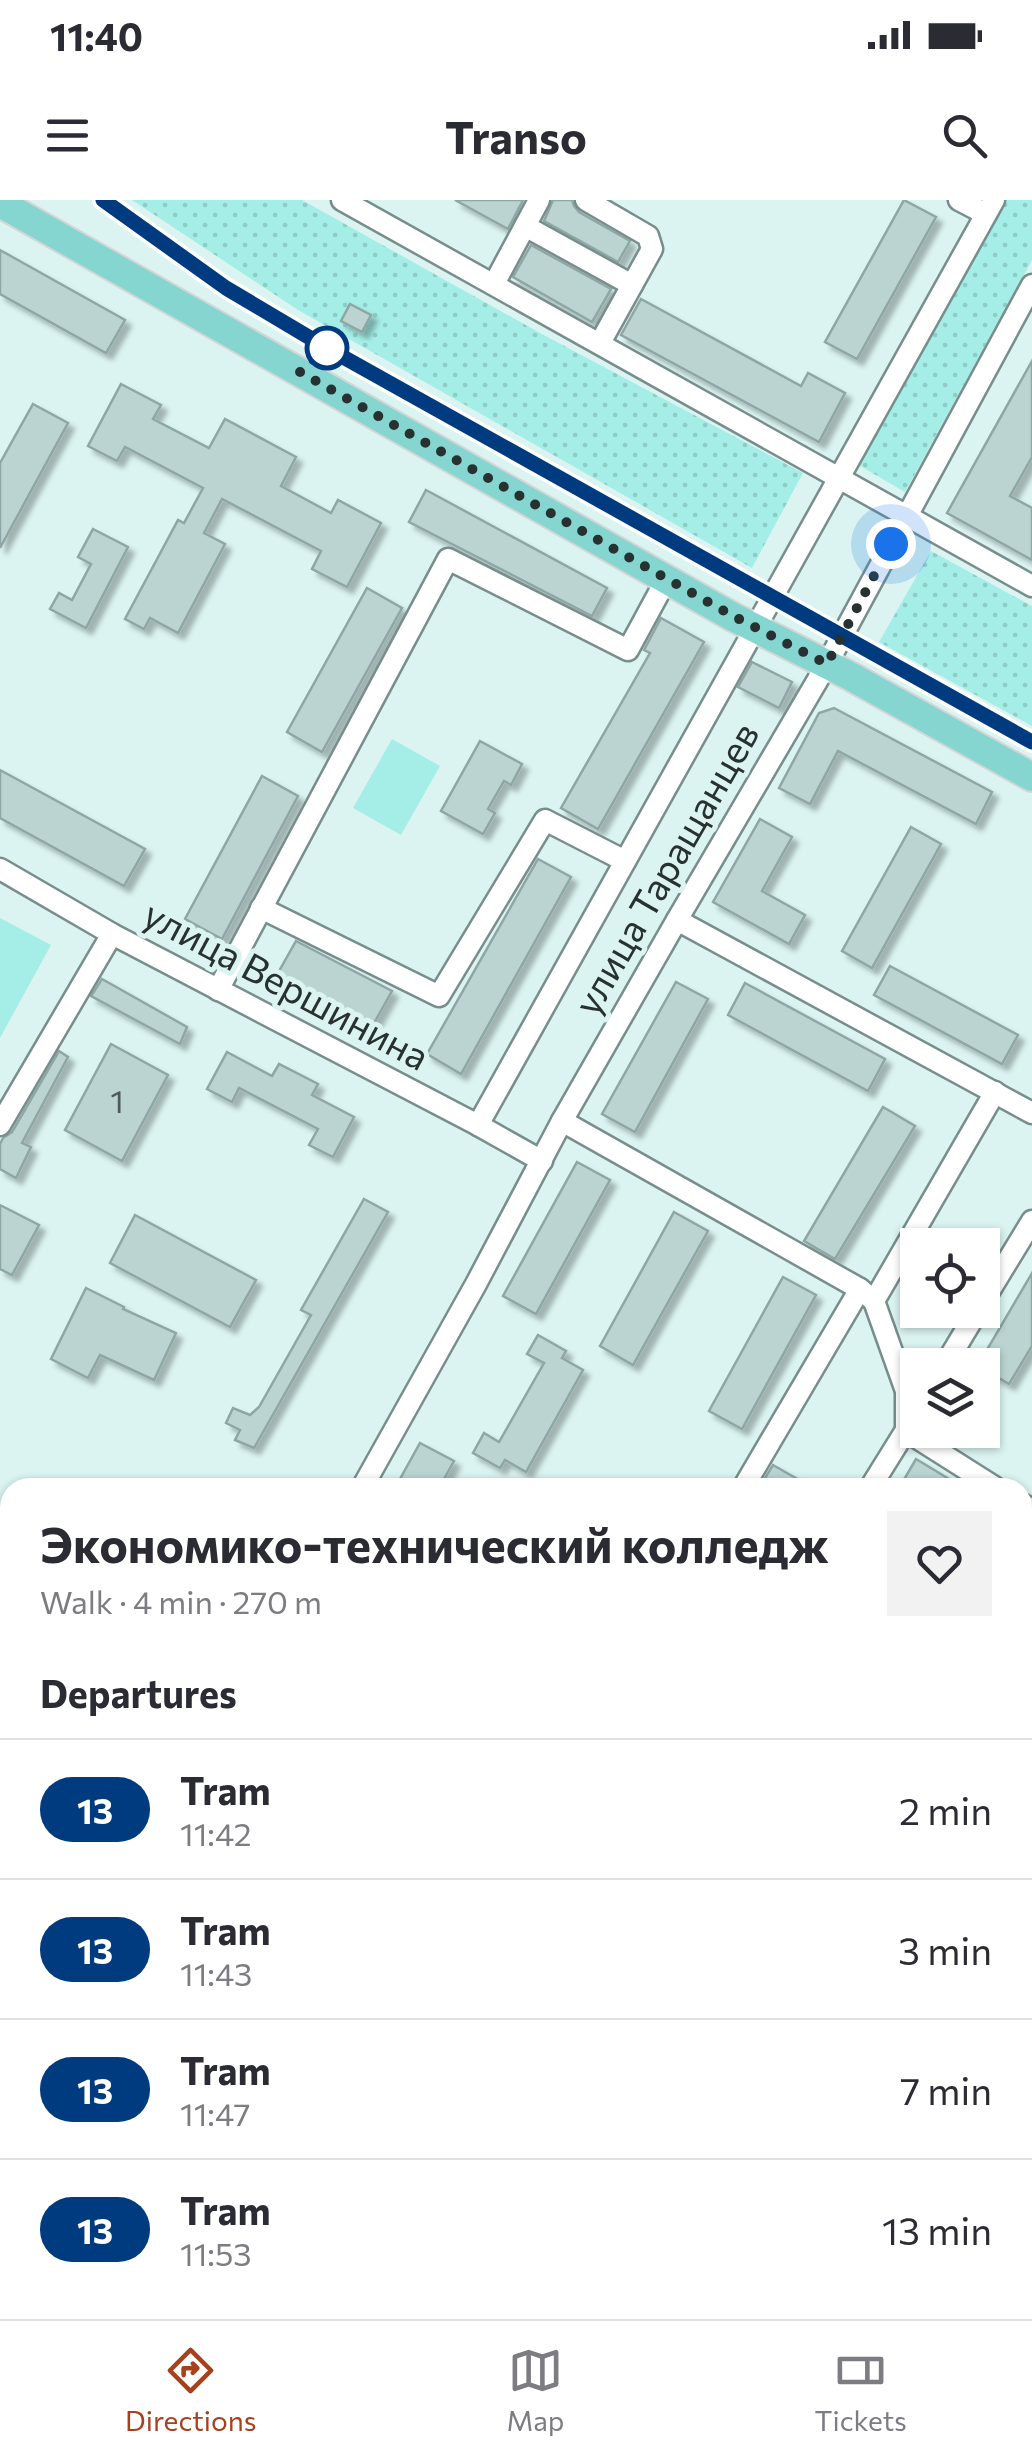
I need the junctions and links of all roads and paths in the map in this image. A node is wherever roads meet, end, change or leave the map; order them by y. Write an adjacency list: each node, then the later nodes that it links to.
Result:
1 (342, 200): 8 (street)
2 (539, 200): 7 (street)
3 (586, 200): 9 (street)
4 (959, 200): 6 (street)
5 (0, 203): 14 (main road)
6 (990, 207): 12 (street, улица Таращанцев)
7 (525, 226): 8 (street); 9 (street)
8 (494, 284): 11 (street)
9 (632, 284): 11 (street)
10 (1032, 285): 13 (street, улица Таращанцев)
11 (600, 344): 12 (street)
12 (839, 476): 13 (street); 16 (street, улица Таращанцев)
13 (906, 516): 15 (street); 17 (street, улица Таращанцев)
14 (667, 578): 16 (main road); 21 (street)
15 (1032, 586)
16 (756, 628): 17 (main road); 19 (street, улица Таращанцев)
17 (827, 664): 18 (main road); 22 (street, улица Таращанцев)
18 (1032, 778)
19 (626, 861): 21 (street); 31 (street, улица Таращанцев)
20 (0, 869): 23 (street, улица Вершинина)
21 (262, 908): 24 (street)
22 (677, 920): 27 (street); 29 (street, улица Таращанцев)
23 (112, 934): 24 (street, улица Вершинина); 26 (street)
24 (218, 990): 31 (street, улица Вершинина)
25 (0, 1080): 26 (street)
26 (20, 1091): 30 (street)
27 (995, 1092): 28 (street); 35 (street)
28 (1032, 1113)
29 (562, 1121): 32 (street, улица Таращанцев); 35 (street)
30 (0, 1125)
31 (478, 1125): 32 (street, улица Вершинина)
32 (542, 1161): 39 (street, улица Таращанцев)
33 (1032, 1221): 34 (street)
34 (1000, 1273)
35 (867, 1295): 36 (street); 40 (street)
36 (900, 1376)
37 (900, 1440): 41 (street)
38 (933, 1448): 42 (street)
39 (368, 1478)
40 (749, 1478)
41 (876, 1478)
42 (980, 1478)

